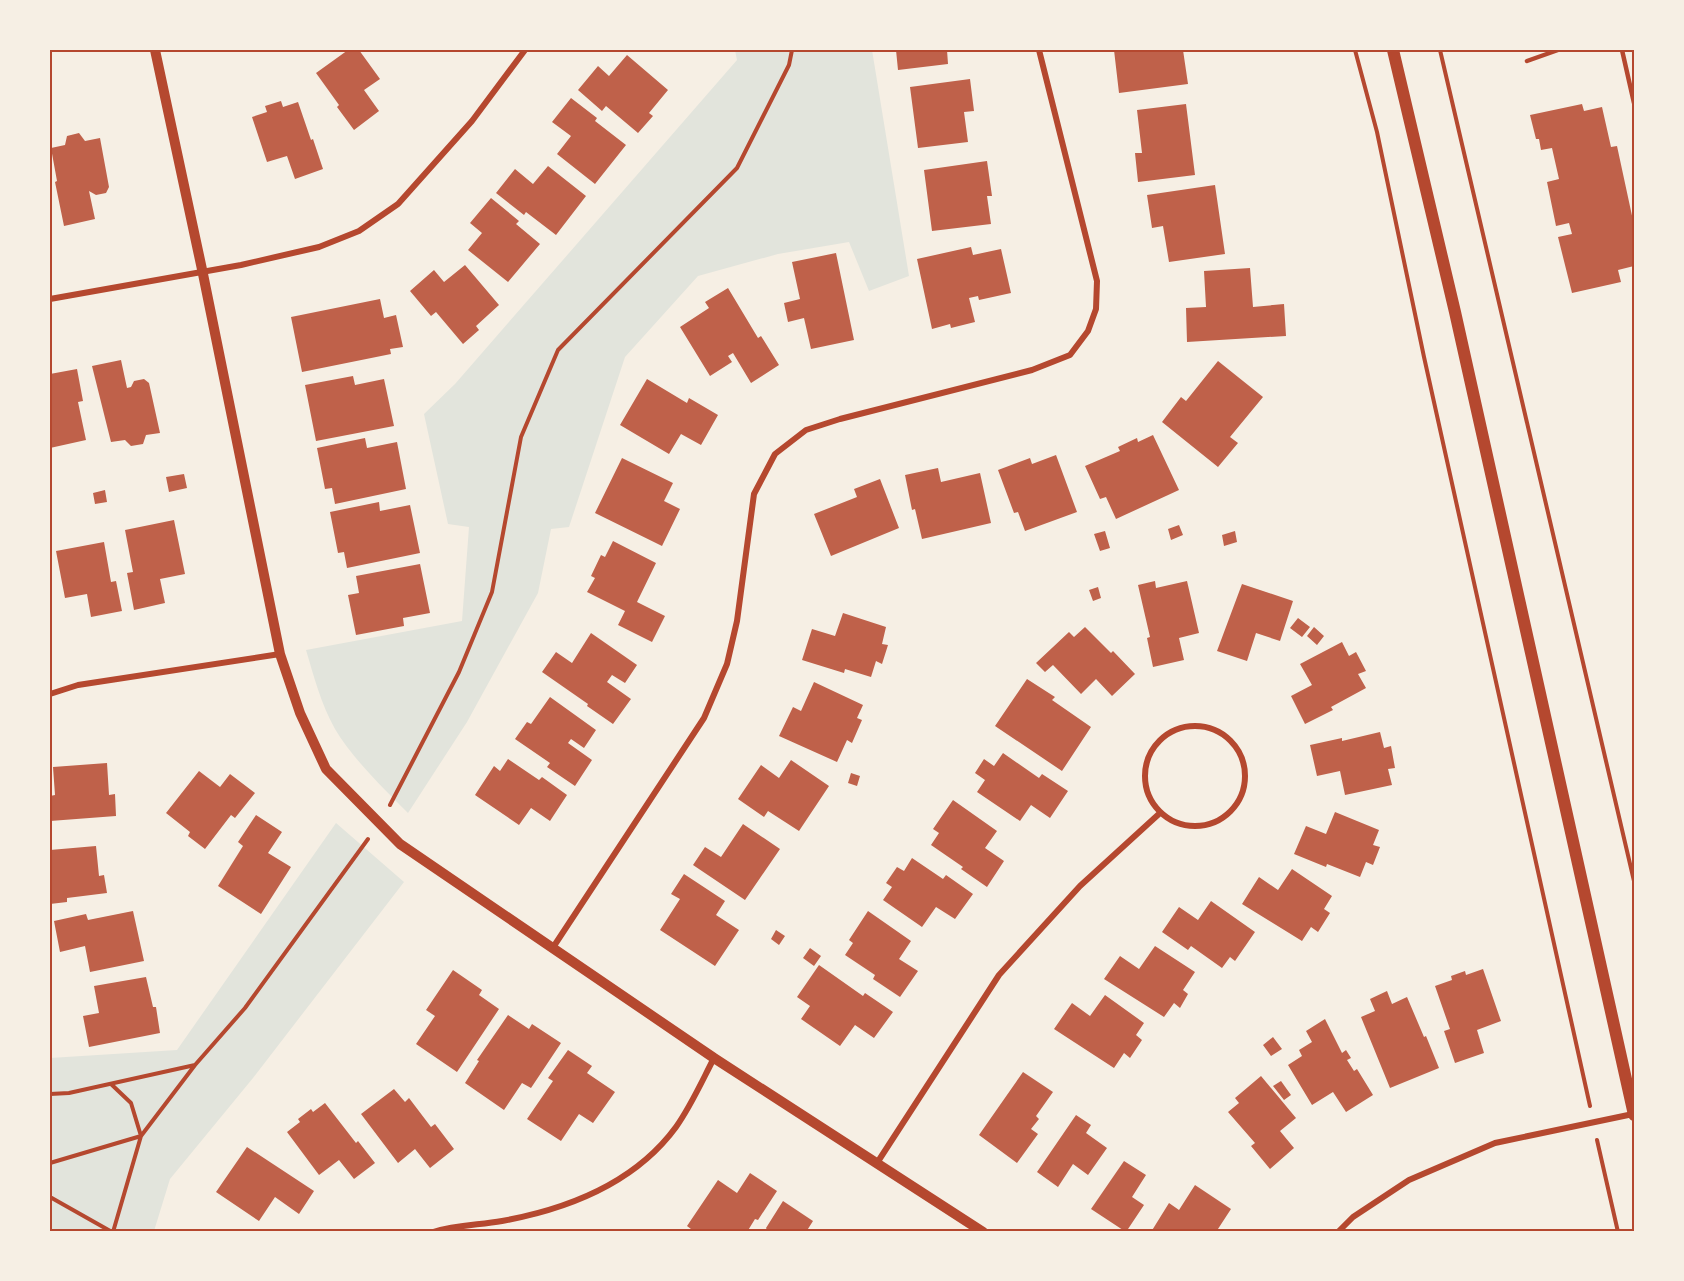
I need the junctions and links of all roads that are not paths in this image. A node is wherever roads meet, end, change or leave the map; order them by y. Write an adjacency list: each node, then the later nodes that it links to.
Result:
1 (155, 50): 9 (street)
2 (525, 50): 9 (street)
3 (1038, 50): 14 (street)
4 (1393, 50): 16 (main road)
5 (1558, 50): 7 (lane)
6 (1622, 50): 8 (lane)
7 (1527, 61)
8 (1635, 103)
9 (202, 273): 10 (street); 11 (street)
10 (50, 299)
11 (279, 654): 12 (street); 14 (street)
12 (50, 694)
13 (1160, 813): 13 (street); 17 (street)
14 (552, 949): 15 (street)
15 (714, 1058): 17 (street); 18 (street)
16 (1634, 1114): 20 (street)
17 (877, 1163): 19 (street)
18 (434, 1232)
19 (983, 1232)
20 (1338, 1232)

